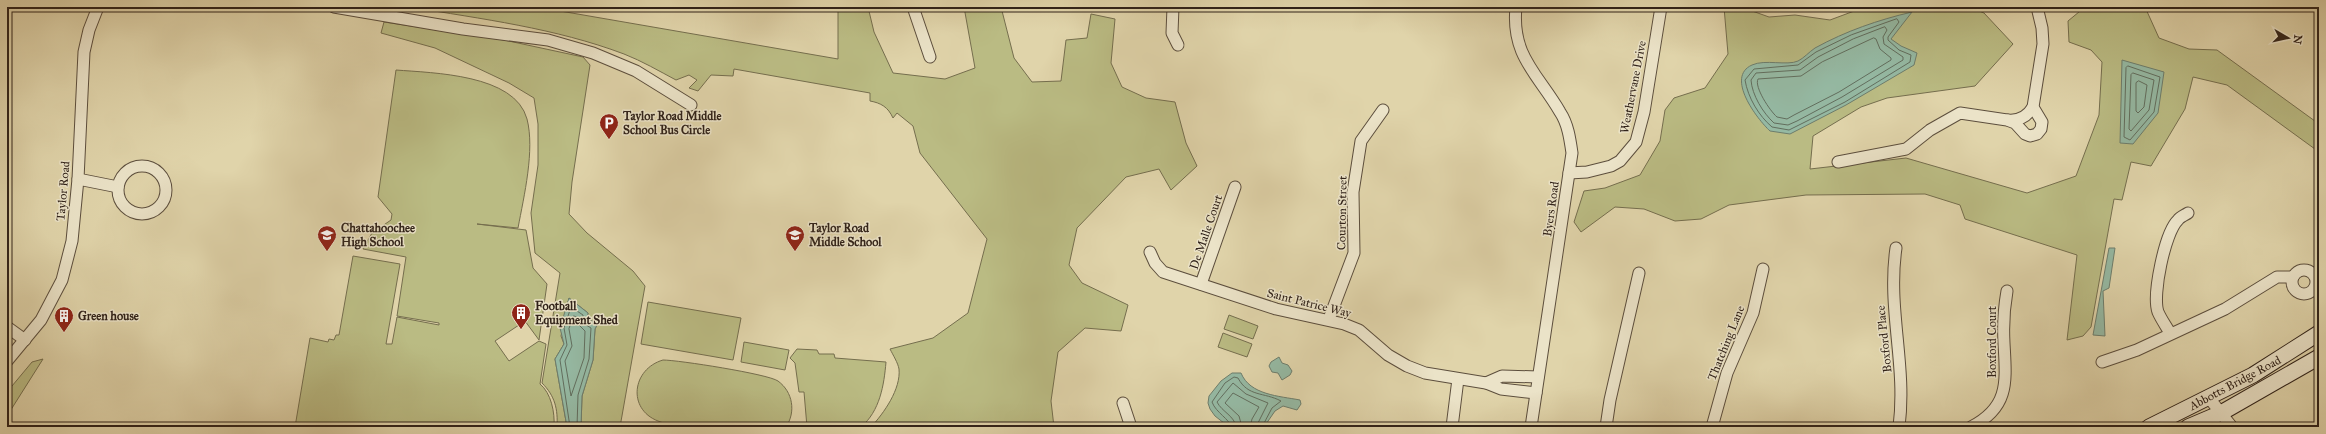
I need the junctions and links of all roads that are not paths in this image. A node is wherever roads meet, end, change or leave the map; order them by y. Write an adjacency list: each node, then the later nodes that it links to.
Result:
1 (98, 7): 16 (street, Taylor Road)
2 (334, 7): 10 (street)
3 (913, 7): 9 (street)
4 (1173, 7): 8 (street)
5 (1516, 7): 15 (street, Byers Road)
6 (1661, 7): 15 (street, Weathervane Drive)
7 (2037, 7): 11 (street)
8 (1178, 45)
9 (930, 57)
10 (691, 105)
11 (2033, 107): 13 (street); 13 (street)
12 (1383, 110): 28 (street, Courton Street)
13 (2007, 120): 14 (street)
14 (1838, 162)
15 (1569, 173): 36 (street, Byers Road)
16 (78, 179): 17 (street); 32 (street, Taylor Road)
17 (118, 187): 17 (street)
18 (1235, 187): 26 (street, De Malle Court)
19 (2188, 213): 30 (street)
20 (1896, 248): 48 (street, Boxford Place)
21 (1150, 252): 26 (street, Saint Patrice Way)
22 (1763, 269): 47 (street, Thatching Lane)
23 (2316, 272): 25 (street); 25 (street)
24 (1638, 273): 46 (street)
25 (2293, 277): 30 (street)
26 (1201, 284): 28 (street, Saint Patrice Way)
27 (2007, 291): 49 (street, Boxford Court)
28 (1329, 319): 37 (street, Saint Patrice Way)
29 (7, 327): 32 (street)
30 (2170, 333): 35 (street)
31 (2319, 333): 40 (main road, Abbotts Bridge Road)
32 (25, 340): 34 (street, Taylor Road)
33 (2319, 358): 42 (main road, Abbotts Bridge Road)
34 (7, 360)
35 (2102, 362)
36 (1538, 377): 38 (street, Saint Patrice Way); 39 (street, Byers Road)
37 (1458, 380): 38 (street, Saint Patrice Way); 44 (street)
38 (1486, 382): 39 (street, Saint Patrice Way)
39 (1536, 393): 45 (street, Byers Road)
40 (2209, 398): 42 (street); 50 (main road, Abbotts Bridge Road)
41 (1123, 403): 43 (street)
42 (2222, 420): 51 (main road, Abbotts Bridge Road); 52 (street)
43 (1131, 427)
44 (1452, 427)
45 (1531, 427)
46 (1606, 427)
47 (1712, 427)
48 (1899, 427)
49 (1971, 427)
50 (2149, 427)
51 (2188, 427)
52 (2232, 427)

